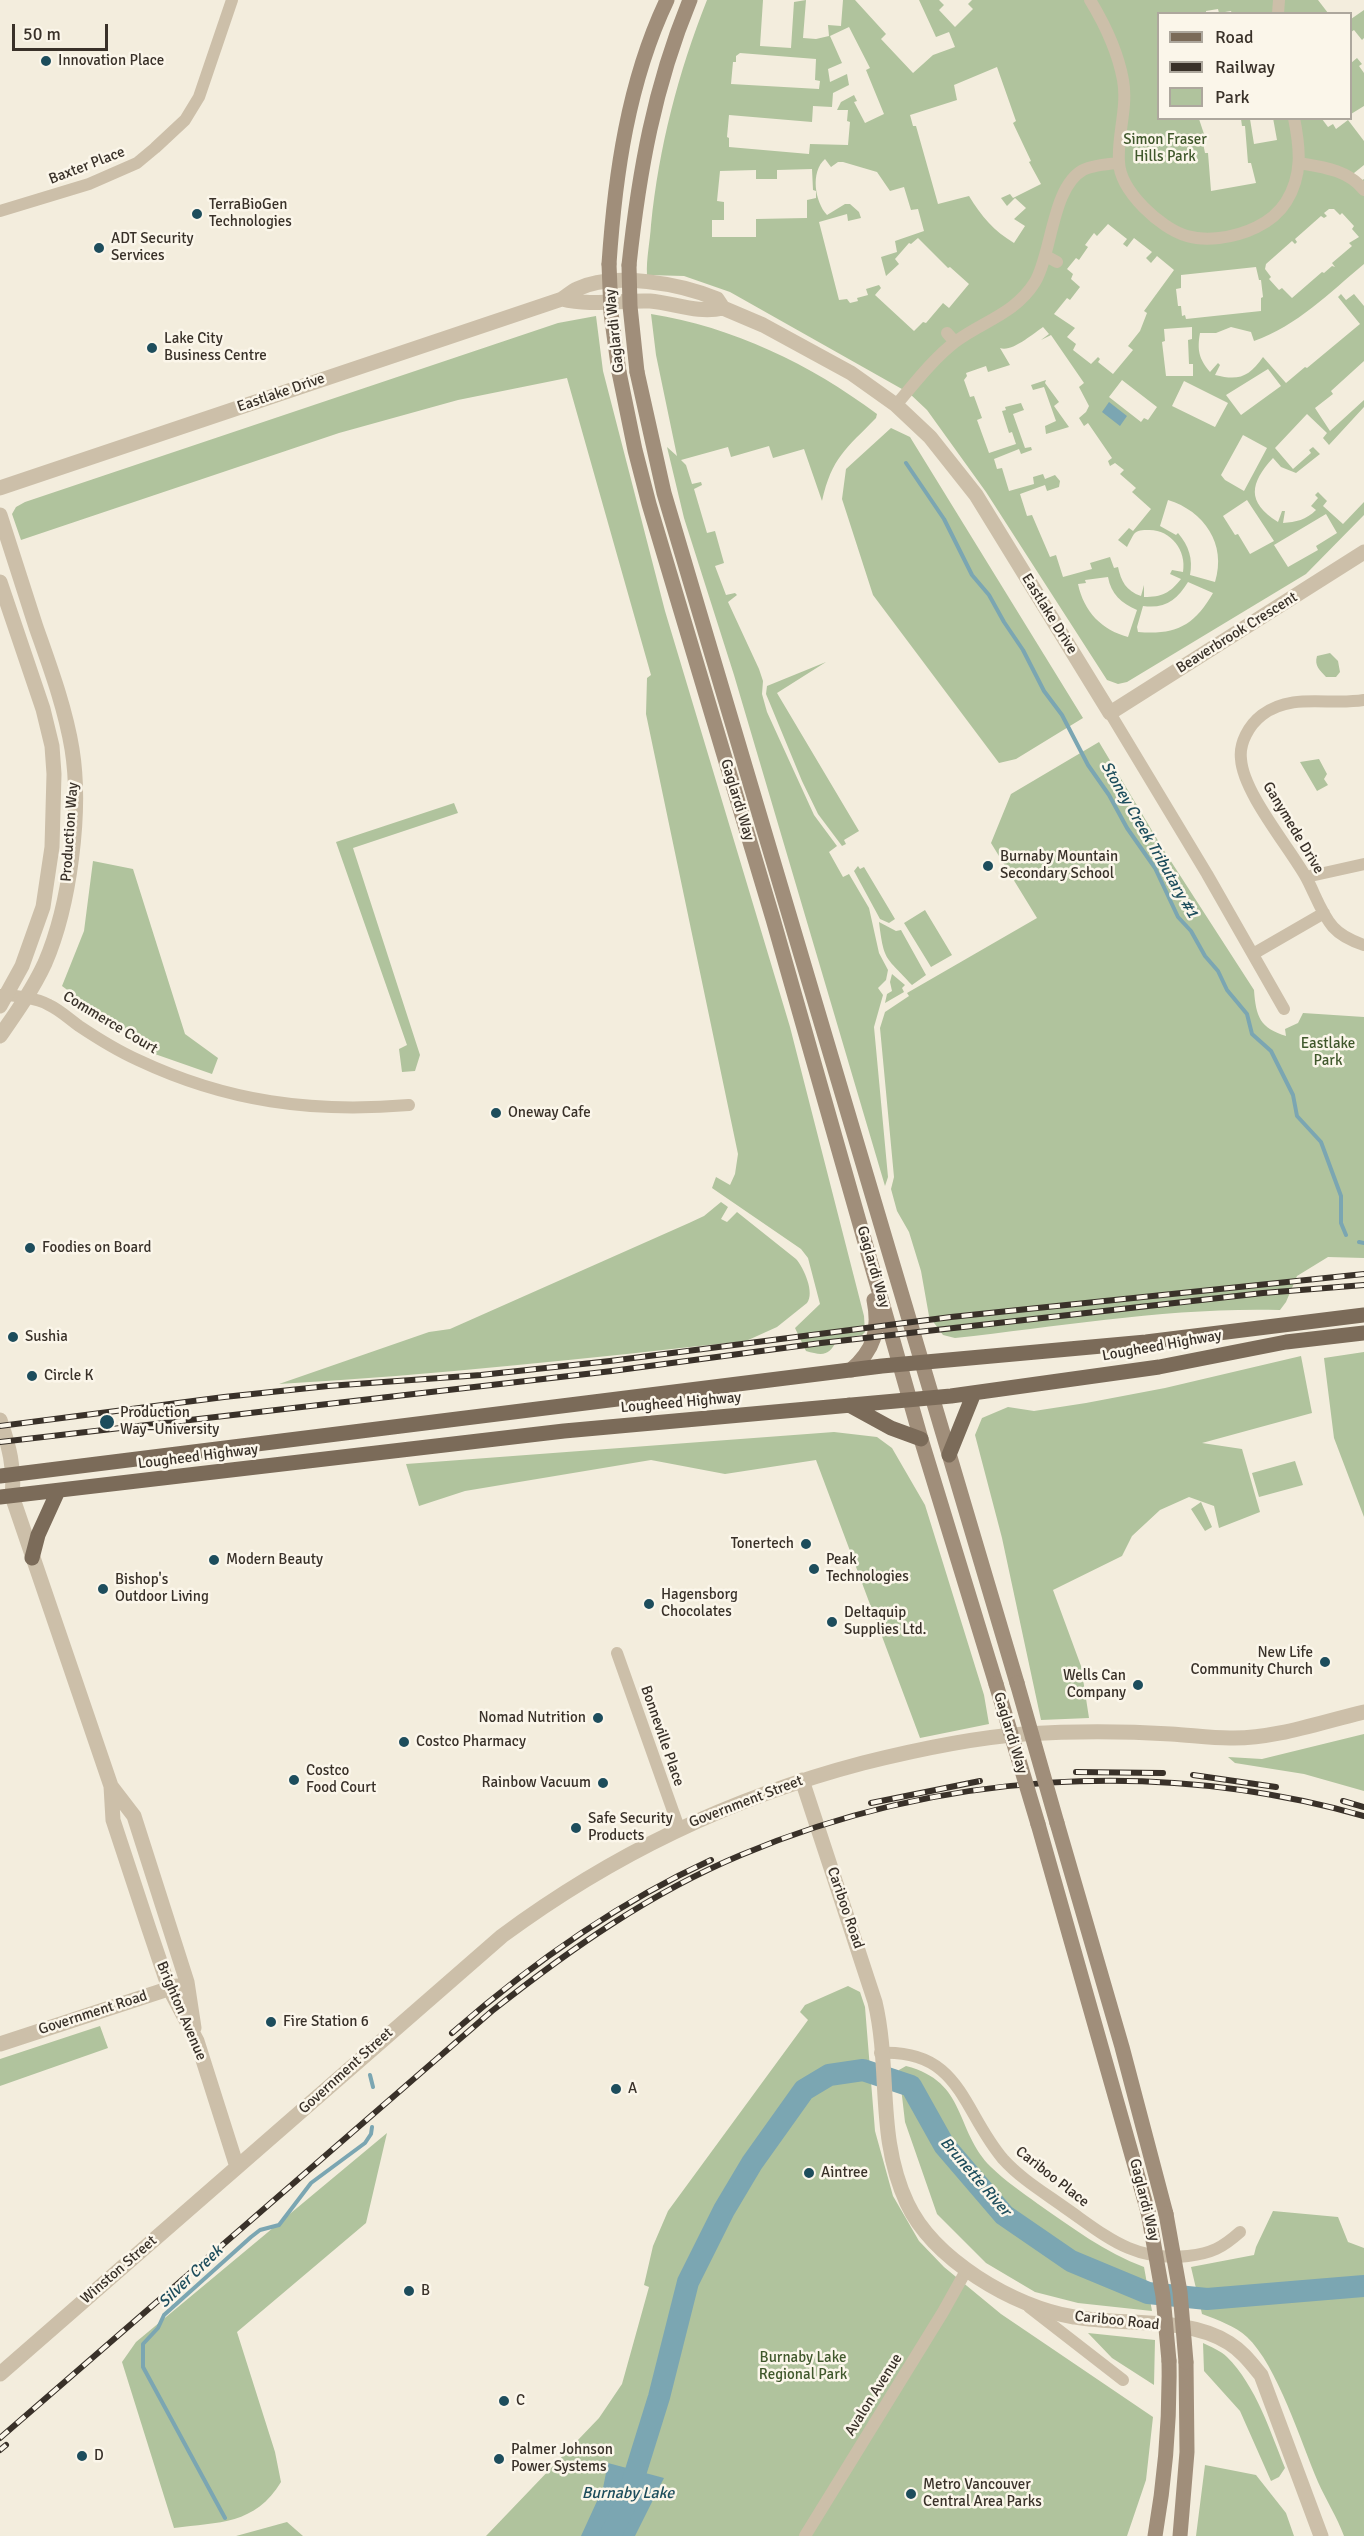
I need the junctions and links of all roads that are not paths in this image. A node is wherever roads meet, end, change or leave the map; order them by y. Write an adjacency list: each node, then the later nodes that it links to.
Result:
1 (232, 0): 9 (street, Baxter Place)
2 (667, 0): 27 (main road, Gaglardi Way, bridge)
3 (690, 0): 30 (main road, Gaglardi Way, bridge)
4 (1090, 0): 6 (street)
5 (1293, 120): 7 (street)
6 (1119, 163): 7 (street); 10 (street)
7 (1299, 163): 8 (street)
8 (1364, 190)
9 (0, 211)
10 (896, 405): 11 (street, Eastlake Drive); 16 (street, Eastlake Drive)
11 (0, 488)
12 (0, 515): 23 (street, Production Way)
13 (1364, 552): 16 (street, Beaverbrook Crescent)
14 (0, 582): 22 (street, Production Way)
15 (1364, 700): 18 (street, Ganymede Drive)
16 (1110, 713): 21 (street, Eastlake Drive)
17 (1364, 864): 18 (street)
18 (1306, 877): 19 (street, Ganymede Drive)
19 (1324, 913): 20 (street, Ganymede Drive); 21 (street)
20 (1364, 945)
21 (1253, 954): 24 (street, Eastlake Drive)
22 (2, 999): 23 (street, Commerce Court)
23 (25, 999): 25 (street, Production Way); 26 (street, Commerce Court)
24 (1284, 1009)
25 (0, 1036)
26 (409, 1105)
27 (866, 1240): 31 (main road, Gaglardi Way); 32 (main road)
28 (1364, 1315): 30 (main road, Lougheed Highway)
29 (1364, 1333): 33 (main road, Lougheed Highway)
30 (921, 1362): 31 (main road, Lougheed Highway); 34 (main road, Gaglardi Way)
31 (900, 1364): 32 (main road, Lougheed Highway); 35 (main road, Gaglardi Way)
32 (851, 1370): 40 (main road, Lougheed Highway)
33 (974, 1393): 34 (main road, Lougheed Highway); 39 (main road)
34 (931, 1397): 35 (main road, Lougheed Highway); 39 (main road, Gaglardi Way)
35 (910, 1398): 36 (main road, Lougheed Highway); 38 (main road, Gaglardi Way)
36 (849, 1405): 38 (main road); 42 (main road, Lougheed Highway)
37 (0, 1420): 40 (street)
38 (921, 1439): 61 (main road, Gaglardi Way, bridge)
39 (949, 1455): 65 (main road, Gaglardi Way, bridge)
40 (7, 1475): 43 (street, Brighton Avenue)
41 (0, 1483): 43 (street, Brighton Avenue)
42 (58, 1491): 43 (main road, Lougheed Highway); 44 (main road)
43 (6, 1497): 44 (street, Brighton Avenue)
44 (32, 1558): 48 (street, Brighton Avenue)
45 (617, 1653): 49 (street, Bonneville Place)
46 (1364, 1712): 47 (street, Government Street)
47 (802, 1780): 49 (street, Government Street); 54 (street, Cariboo Road)
48 (111, 1786): 50 (street, Brighton Avenue); 51 (street, Brighton Avenue)
49 (679, 1828): 55 (street, Government Street)
50 (187, 1982): 51 (street, Government Road); 52 (street, Brighton Avenue)
51 (169, 1988): 52 (street, Brighton Avenue); 53 (street, Government Road)
52 (196, 2042): 55 (street, Brighton Avenue)
53 (0, 2044)
54 (881, 2053): 56 (street, Cariboo Place); 57 (street, Cariboo Road)
55 (237, 2167): 59 (street, Winston Street)
56 (1240, 2232)
57 (967, 2269): 58 (street, Cariboo Road); 62 (street, Avalon Avenue)
58 (1025, 2303): 60 (street); 66 (street, Cariboo Road)
59 (0, 2374)
60 (1123, 2380)
61 (1161, 2502): 63 (main road, Gaglardi Way); 64 (main road)
62 (805, 2536)
63 (1155, 2536)
64 (1163, 2536)
65 (1180, 2536)
66 (1321, 2536)

